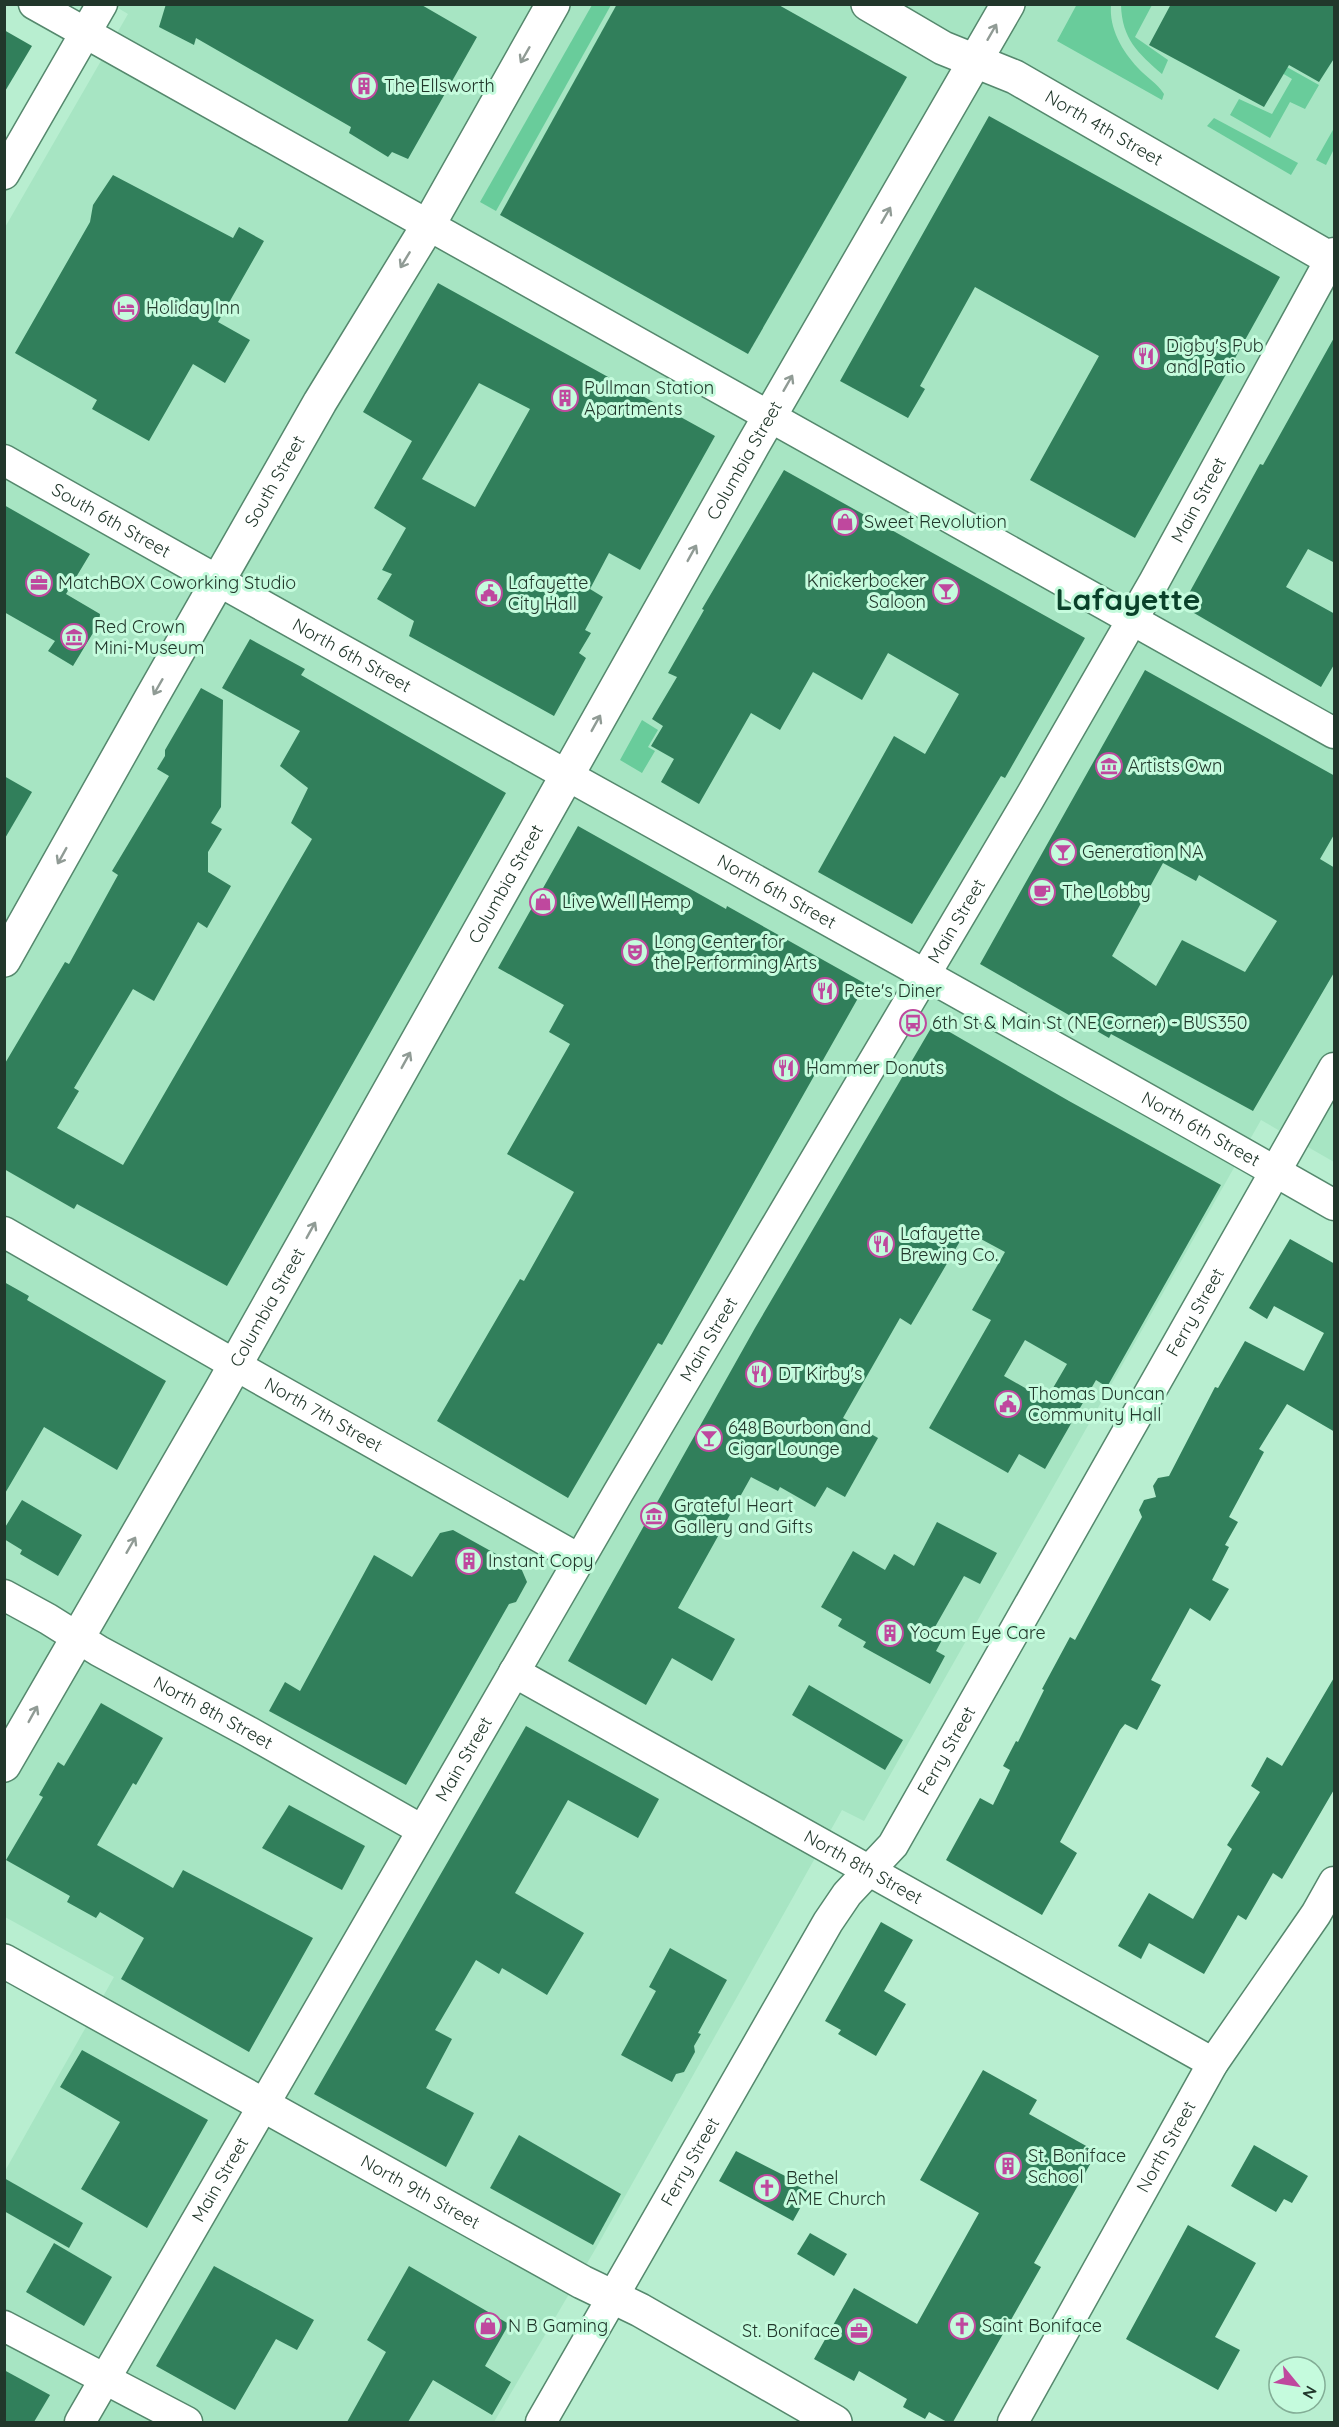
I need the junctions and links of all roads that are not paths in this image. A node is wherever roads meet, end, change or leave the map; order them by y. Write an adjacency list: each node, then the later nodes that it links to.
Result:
1 (34, 4): 6 (street)
2 (102, 4): 6 (street)
3 (553, 4): 9 (main road, South Street, one-way to 9)
4 (868, 4): 7 (main road, North 4th Street)
5 (1008, 4): 7 (main road, Columbia Street, one-way to 5)
6 (86, 33): 8 (street); 9 (street)
7 (976, 60): 10 (main road, North 4th Street); 11 (main road, Columbia Street, one-way to 7)
8 (4, 174)
9 (429, 224): 11 (street); 13 (main road, South Street, one-way to 13)
10 (1333, 257): 14 (street, Main Street)
11 (770, 416): 14 (street); 16 (main road, Columbia Street, one-way to 11)
12 (4, 460): 13 (street, South 6th Street)
13 (218, 581): 16 (street, North 6th Street); 17 (main road, South Street, one-way to 17)
14 (1132, 618): 15 (street); 18 (street, Main Street)
15 (1335, 733)
16 (567, 773): 18 (street, North 6th Street); 23 (main road, Columbia Street, one-way to 16)
17 (4, 960)
18 (927, 974): 20 (street, North 6th Street); 24 (street, Main Street)
19 (1335, 1068): 20 (street, Ferry Street)
20 (1276, 1171): 21 (street, North 6th Street); 30 (street, Ferry Street)
21 (1335, 1205)
22 (4, 1232): 23 (street, North 7th Street)
23 (235, 1365): 24 (street, North 7th Street); 26 (main road, Columbia Street, one-way to 23)
24 (579, 1559): 27 (street, Main Street)
25 (4, 1594): 26 (street, North 8th Street)
26 (77, 1637): 28 (main road, Columbia Street, one-way to 26); 29 (street, North 8th Street)
27 (513, 1672): 29 (street, Main Street); 30 (street, North 8th Street)
28 (4, 1765)
29 (422, 1830): 34 (street, Main Street)
30 (870, 1870): 33 (street, North 8th Street); 35 (street, Ferry Street)
31 (1335, 1882): 33 (street, North Street)
32 (4, 1961): 34 (main road, North 9th Street)
33 (1213, 2063): 42 (street, North Street)
34 (262, 2106): 35 (main road, North 9th Street); 37 (street, Main Street)
35 (614, 2297): 40 (street, Ferry Street); 41 (main road, North 9th Street)
36 (4, 2326): 37 (street)
37 (105, 2379): 38 (street, Main Street); 39 (street)
38 (80, 2422)
39 (187, 2422)
40 (541, 2422)
41 (835, 2422)
42 (1013, 2422)

